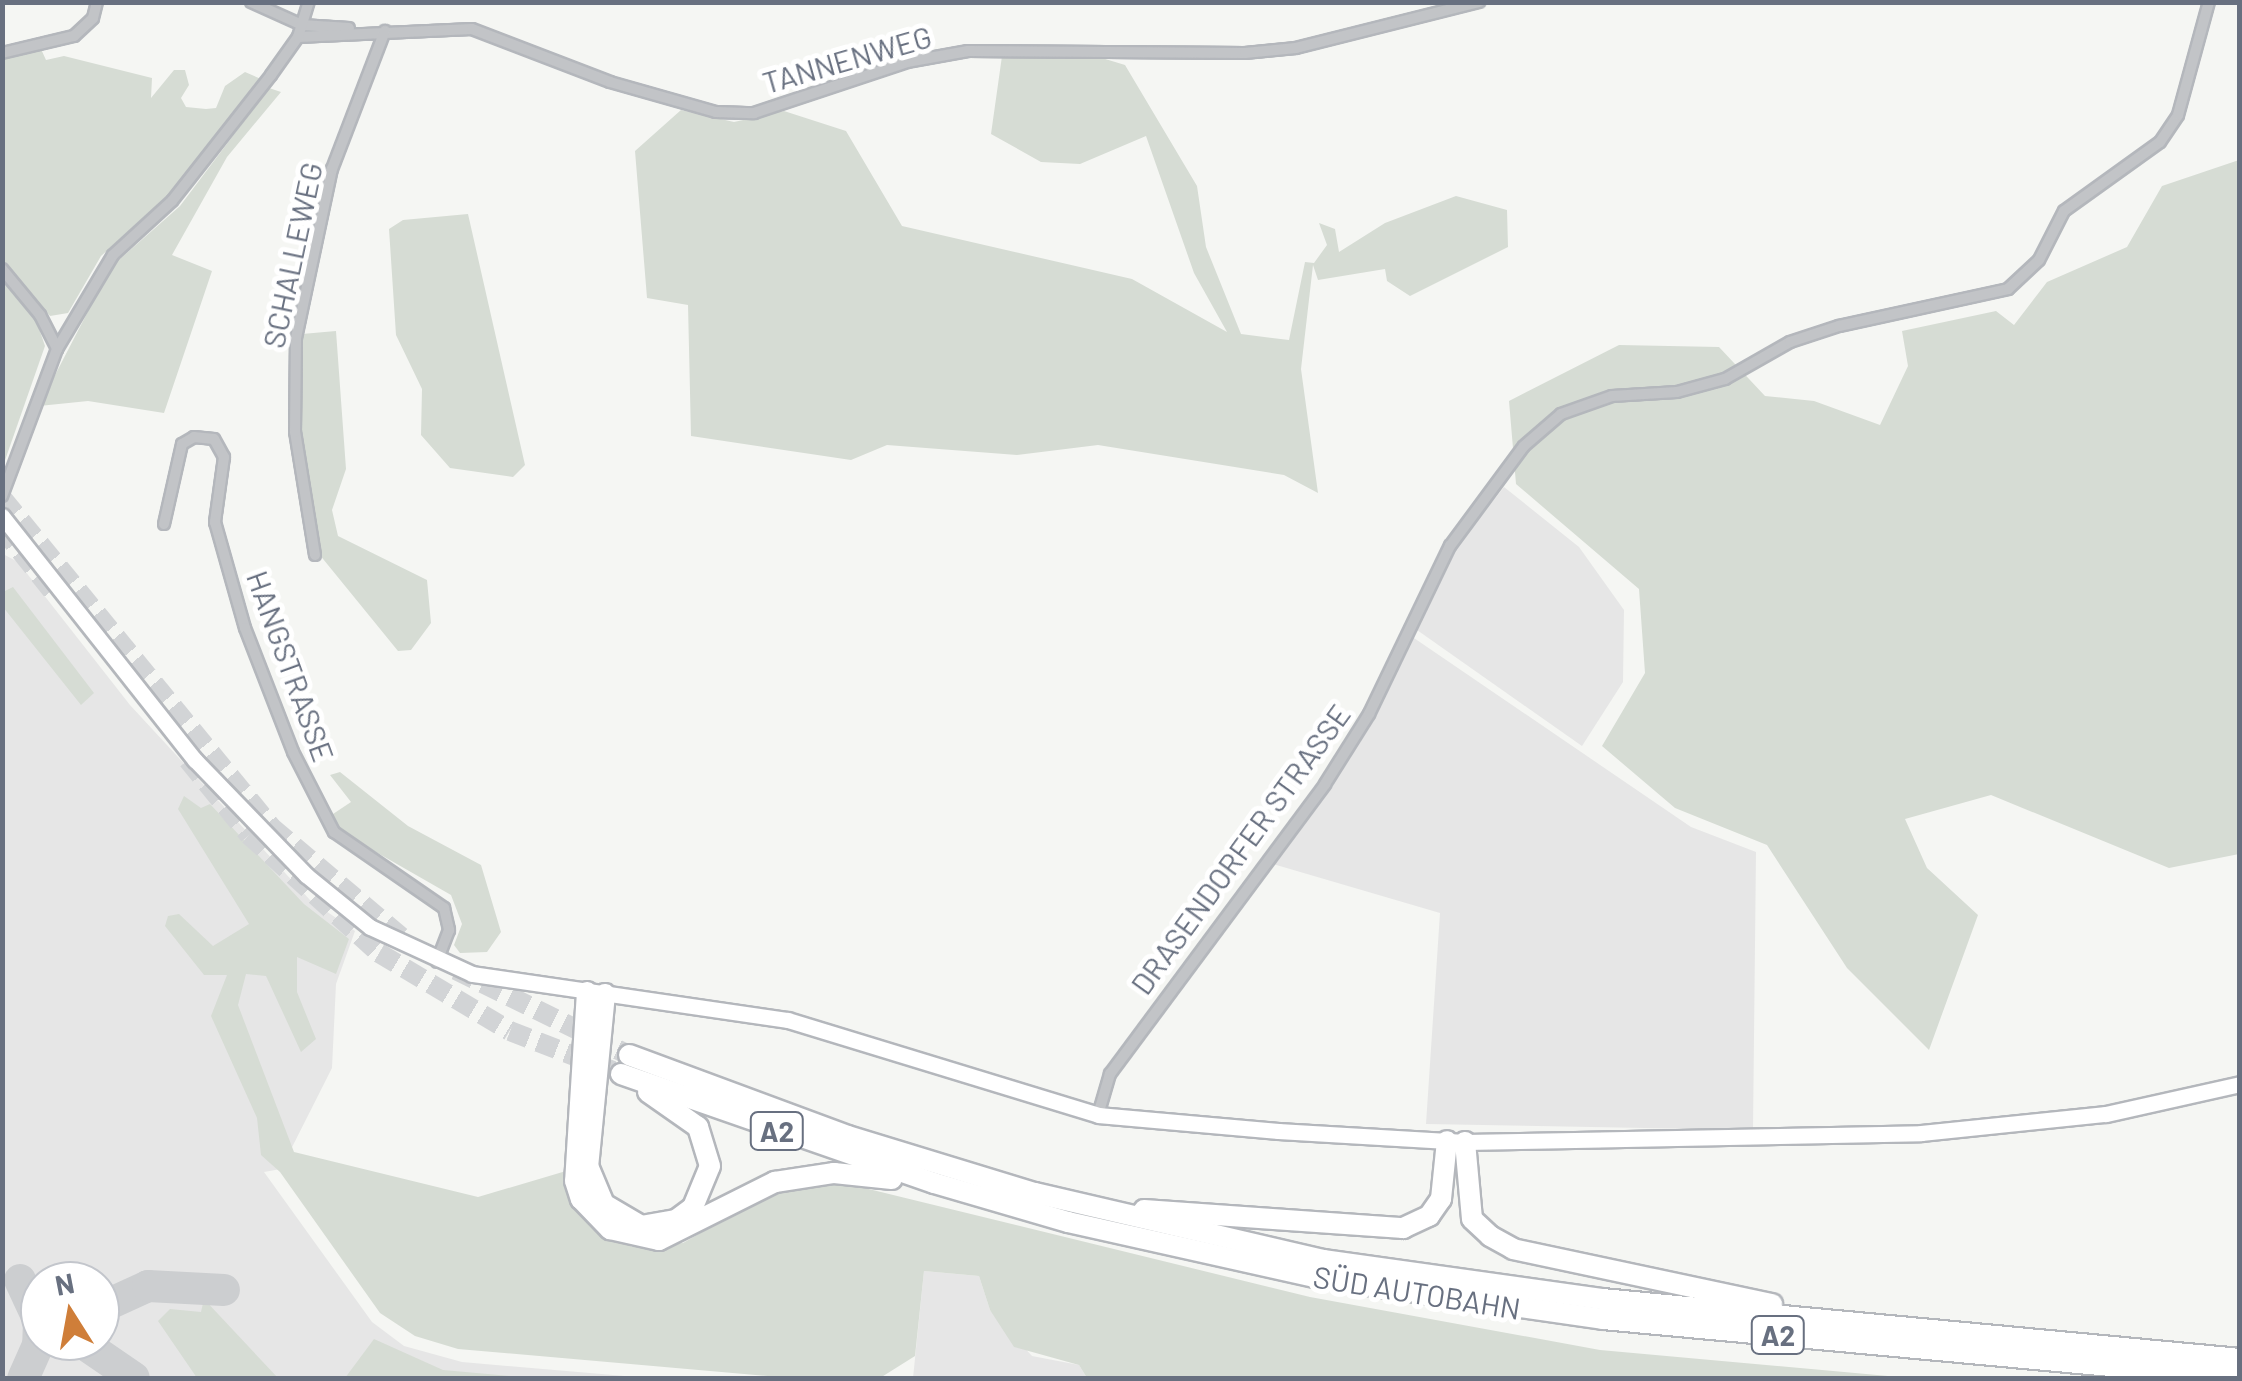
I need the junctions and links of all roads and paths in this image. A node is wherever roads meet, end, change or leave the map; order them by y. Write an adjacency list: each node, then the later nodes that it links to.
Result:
1 (97, 2): 8 (street)
2 (251, 2): 6 (street, TANNENWEG)
3 (309, 2): 6 (street)
4 (1479, 2): 7 (street, TANNENWEG)
5 (2209, 2): 19 (street, DRASENDORFER STRASSE)
6 (300, 30): 7 (street, TANNENWEG); 10 (street)
7 (384, 32): 14 (street, SCHALLEWEG)
8 (2, 53)
9 (2, 269): 10 (street)
10 (57, 349): 11 (street)
11 (2, 496)
12 (2, 516): 15 (main road)
13 (164, 524): 15 (street, HANGSTRASSE)
14 (314, 555)
15 (437, 962): 16 (main road)
16 (596, 992): 17 (highway); 19 (main road); 21 (highway)
17 (625, 1065): 21 (highway, SÜD AUTOBAHN / A2); 22 (highway, SÜD AUTOBAHN / A2)
18 (2240, 1084): 20 (main road)
19 (1098, 1115): 20 (main road)
20 (1456, 1142): 22 (highway); 23 (highway)
21 (934, 1184): 25 (highway, SÜD AUTOBAHN / A2)
22 (1096, 1209): 23 (highway, SÜD AUTOBAHN / A2)
23 (1846, 1323): 24 (highway, SÜD AUTOBAHN / A2)
24 (2240, 1360)
25 (2240, 1378)

